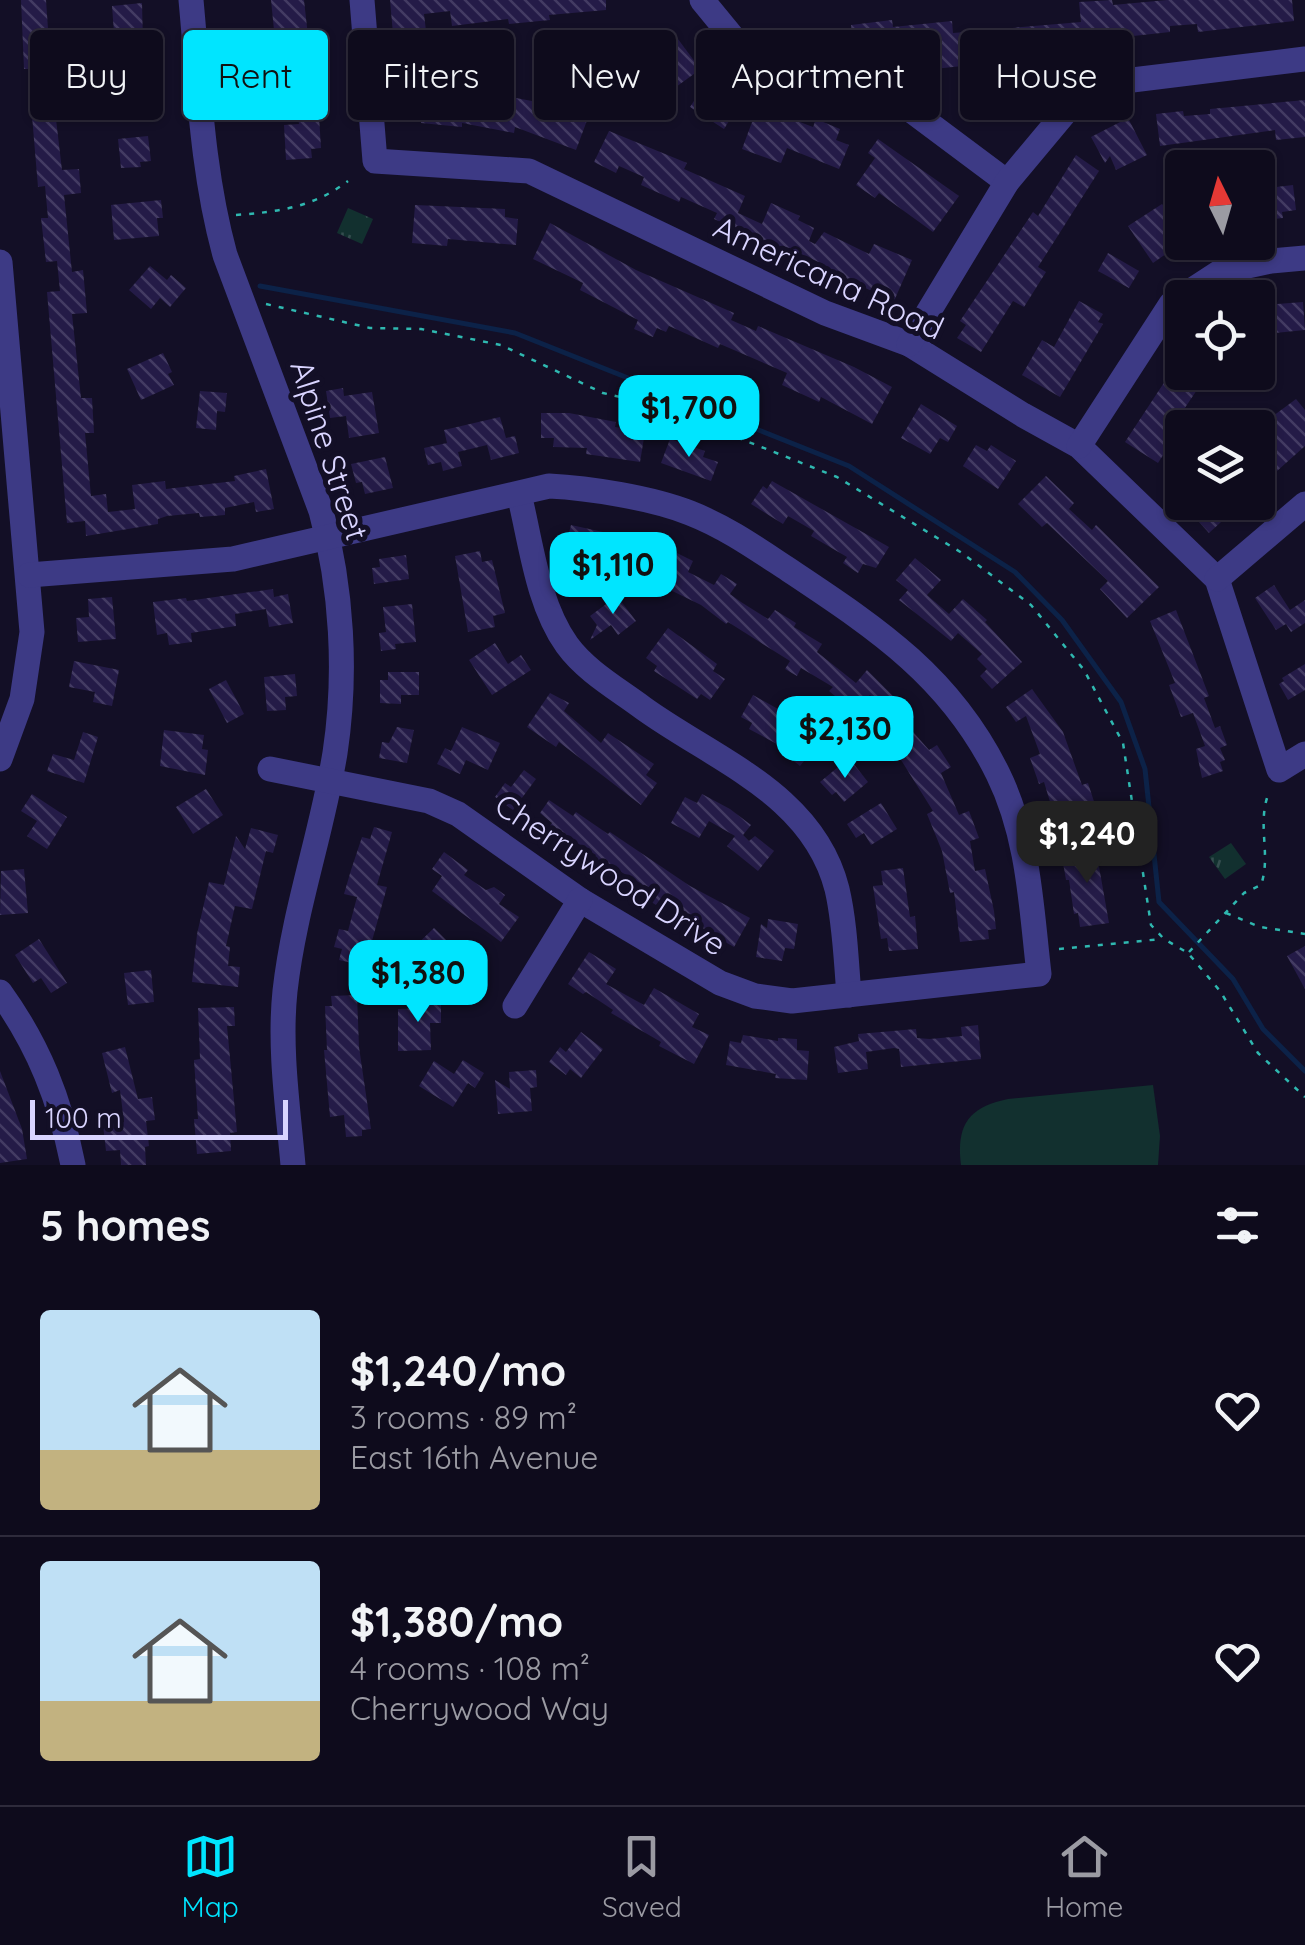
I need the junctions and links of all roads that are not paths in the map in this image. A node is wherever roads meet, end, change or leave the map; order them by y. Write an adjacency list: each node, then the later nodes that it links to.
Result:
1 (191, 0): 12 (street, Alpine Street)
2 (362, 0): 8 (street, Americana Road)
3 (702, 0): 5 (street)
4 (1305, 59): 5 (street)
5 (1007, 182): 8 (street)
6 (1305, 258): 9 (street)
7 (0, 262): 13 (street)
8 (908, 344): 9 (street, Americana Road)
9 (1079, 446): 14 (street, Americana Road)
10 (519, 494): 12 (street); 21 (street); 21 (street, Cherrywood Drive)
11 (1305, 504): 14 (street)
12 (328, 538): 13 (street); 18 (street, Alpine Street)
13 (29, 576): 16 (street)
14 (1217, 580): 15 (street, Americana Road)
15 (1305, 754)
16 (0, 759)
17 (270, 769): 18 (street, Cherrywood Drive)
18 (329, 781): 19 (street, Cherrywood Drive); 24 (street, Alpine Street)
19 (580, 900): 21 (street, Cherrywood Drive); 22 (street)
20 (0, 992): 23 (street)
21 (849, 995)
22 (515, 1006)
23 (73, 1165)
24 (293, 1165)

